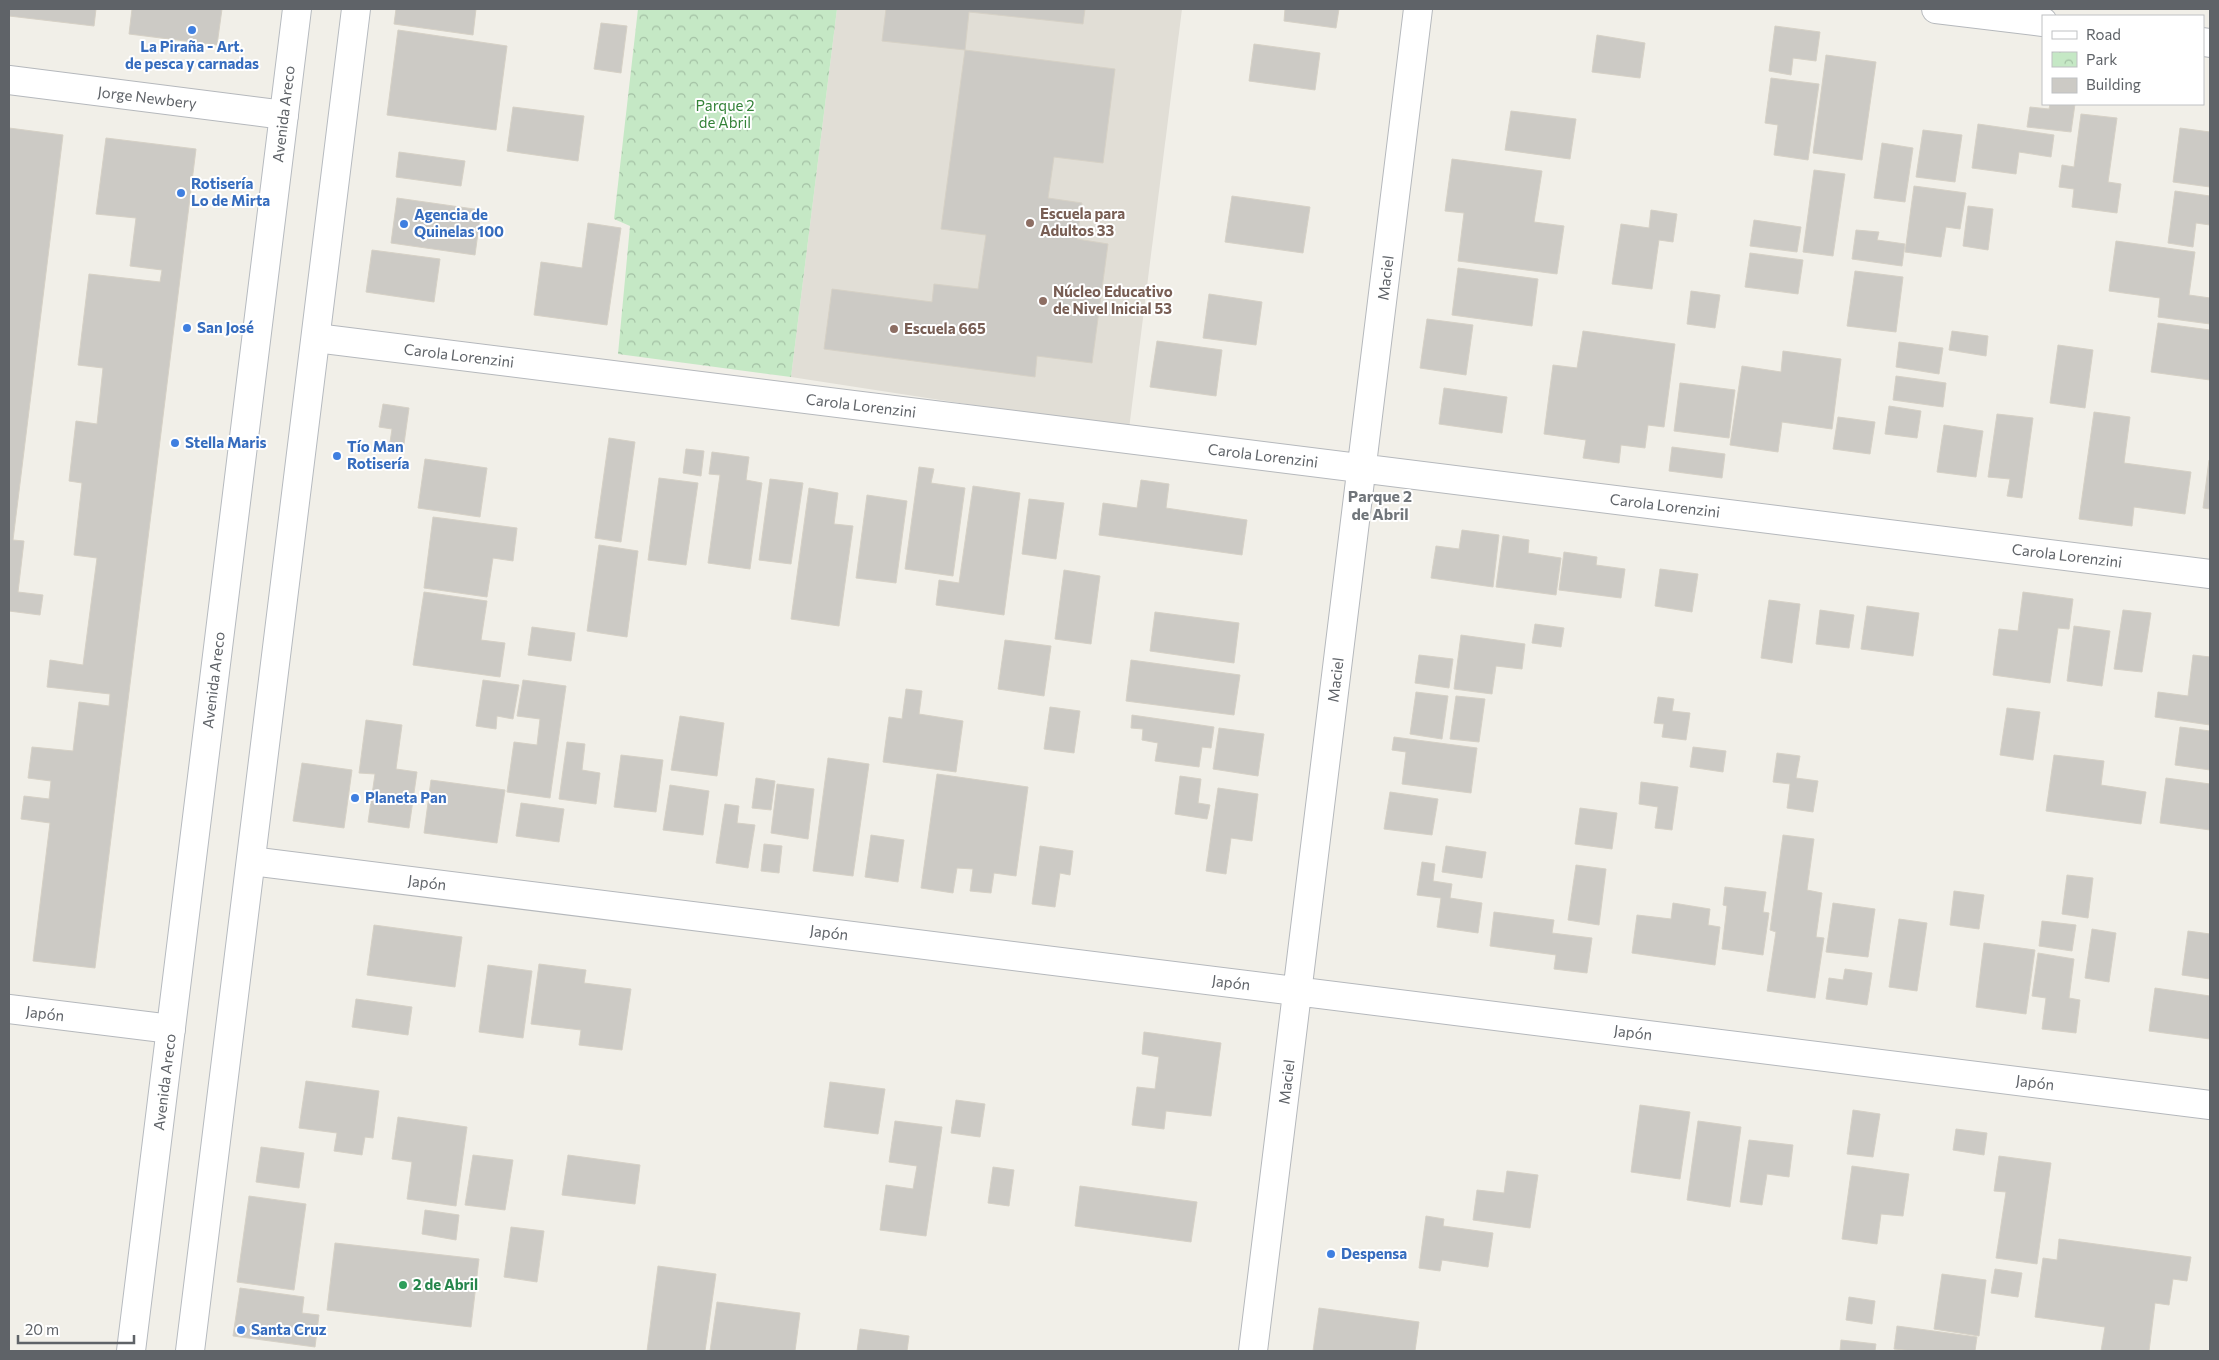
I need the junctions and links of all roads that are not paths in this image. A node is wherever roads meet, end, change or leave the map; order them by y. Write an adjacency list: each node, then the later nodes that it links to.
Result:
1 (298, 9): 7 (street, Avenida Areco)
2 (356, 9): 8 (street)
3 (1418, 9): 9 (street, Maciel)
4 (1936, 9): 5 (street)
5 (2042, 22)
6 (9, 80): 7 (street, Jorge Newbery)
7 (284, 115): 14 (street, Avenida Areco)
8 (316, 338): 9 (street, Carola Lorenzini); 11 (street)
9 (1363, 468): 10 (street, Carola Lorenzini); 12 (street, Maciel)
10 (2210, 574)
11 (251, 861): 12 (street, Japón); 17 (street)
12 (1298, 991): 15 (street, Japón); 18 (street, Maciel)
13 (9, 1009): 14 (street, Japón)
14 (171, 1029): 16 (street, Avenida Areco)
15 (2210, 1105)
16 (131, 1351)
17 (190, 1351)
18 (1253, 1351)

